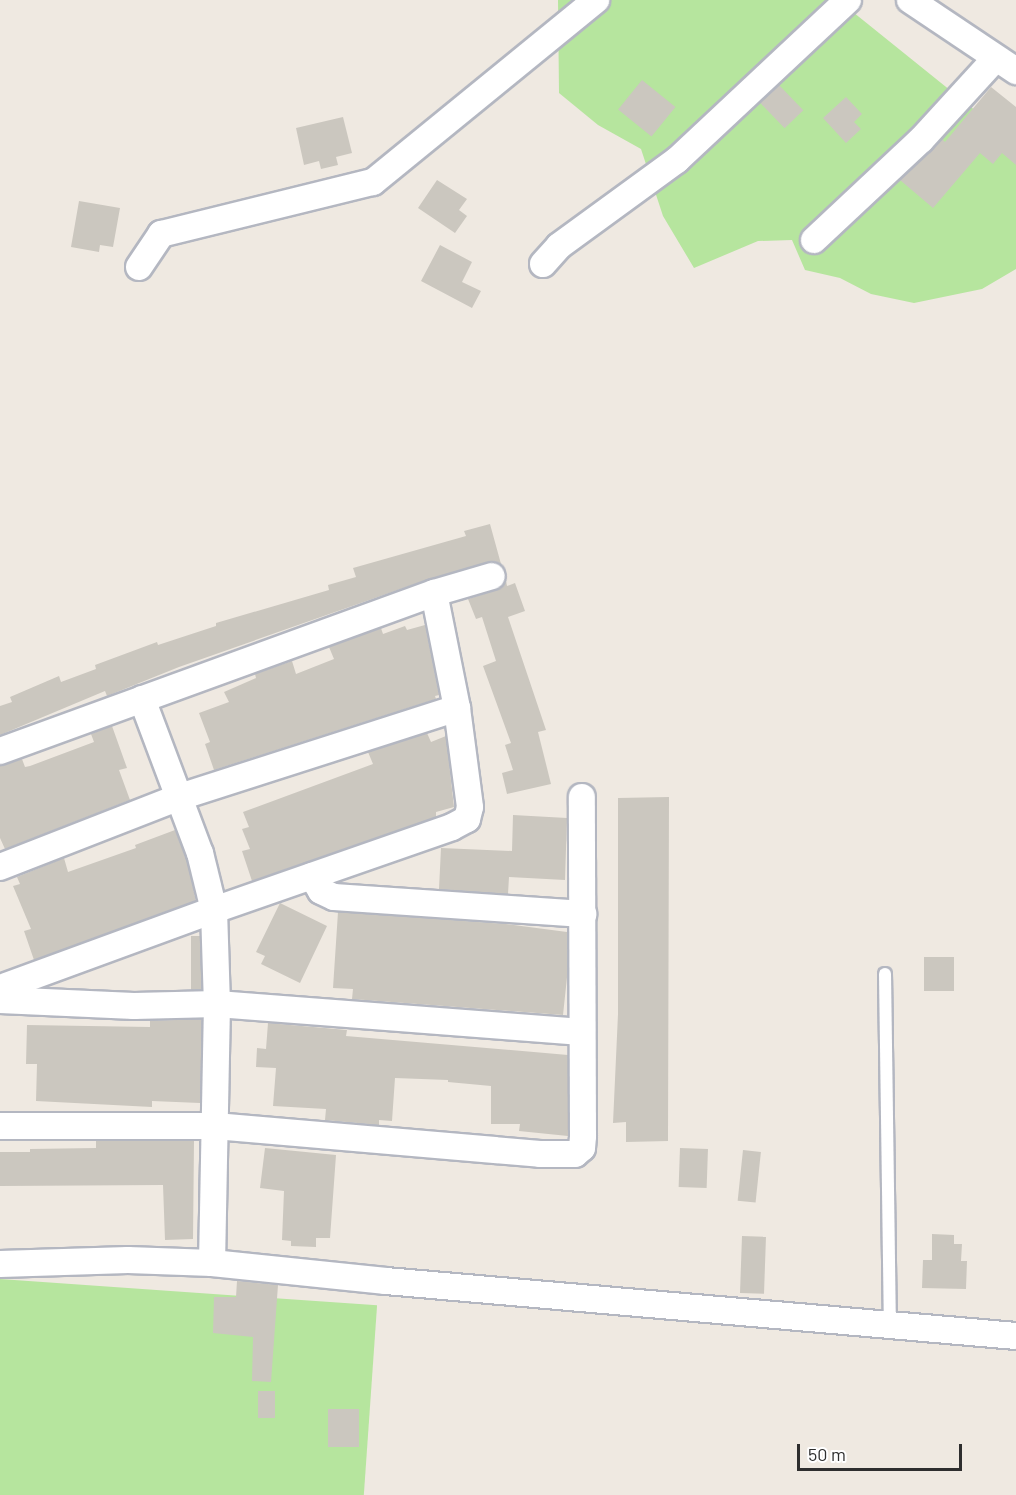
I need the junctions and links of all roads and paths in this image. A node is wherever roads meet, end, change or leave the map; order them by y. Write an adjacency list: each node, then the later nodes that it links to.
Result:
1 (596, 0): 7 (street)
2 (848, 0): 6 (street)
3 (920, 3): 4 (street)
4 (1005, 65): 5 (street)
5 (814, 240)
6 (543, 264)
7 (139, 267)
8 (492, 576): 9 (street)
9 (434, 593): 10 (street); 11 (street)
10 (142, 699): 12 (street); 13 (street)
11 (457, 708): 13 (street); 16 (street)
12 (0, 751)
13 (180, 797): 15 (street); 17 (street)
14 (582, 797): 18 (street)
15 (0, 867)
16 (312, 876): 17 (street); 18 (street)
17 (214, 910): 20 (street); 21 (street)
18 (583, 914): 22 (street)
19 (885, 974): 27 (lane)
20 (3, 989): 21 (street)
21 (217, 1004): 22 (street); 24 (street)
22 (582, 1032): 24 (street)
23 (0, 1126): 24 (street)
24 (215, 1126): 25 (street)
25 (212, 1263): 26 (street); 27 (street)
26 (0, 1264)
27 (890, 1327): 28 (street)
28 (1016, 1336)

